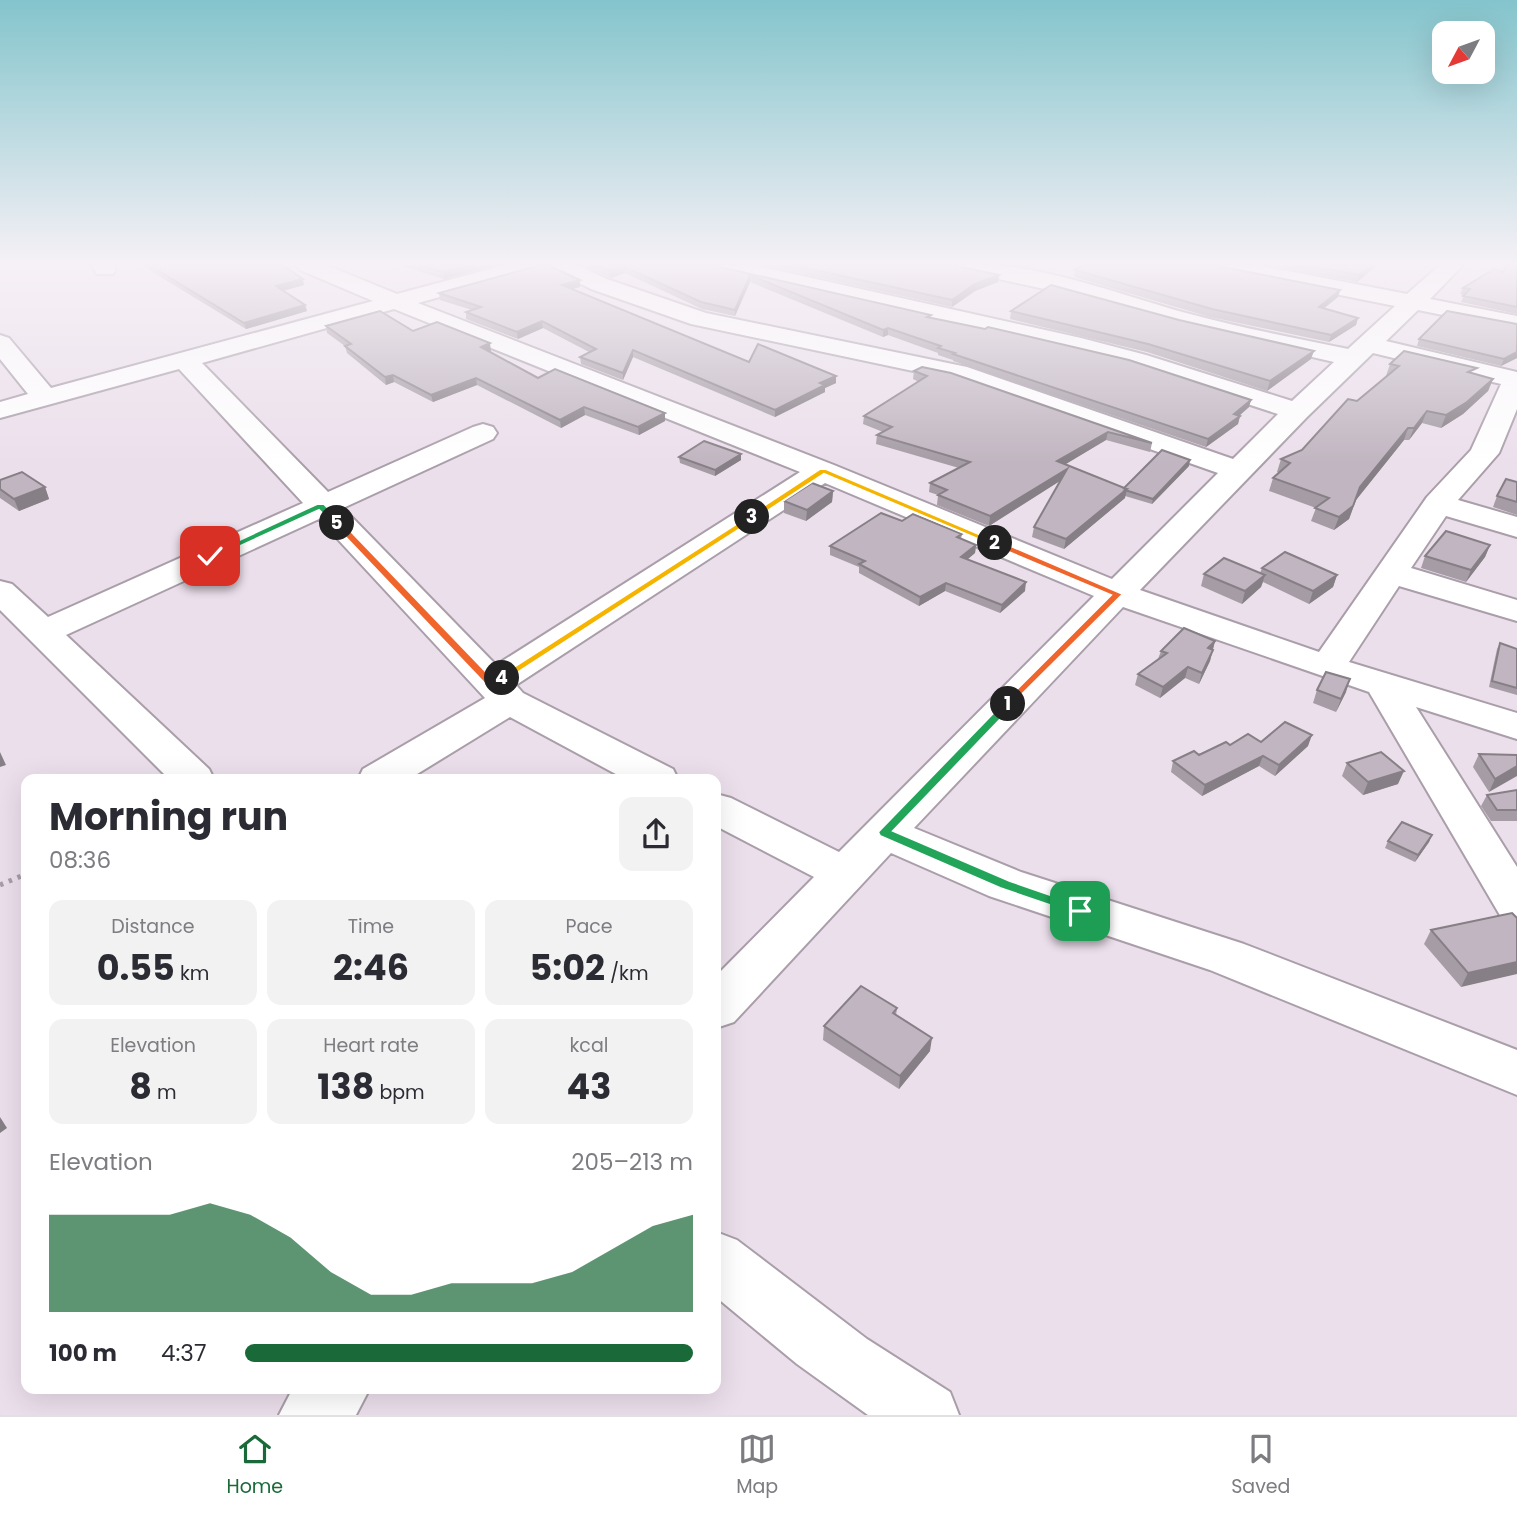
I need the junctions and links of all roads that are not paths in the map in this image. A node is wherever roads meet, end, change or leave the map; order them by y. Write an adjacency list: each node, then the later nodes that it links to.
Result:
1 (288, 331): 9 (street)
2 (469, 331): 15 (street)
3 (757, 331): 16 (street)
4 (1020, 331): 13 (street)
5 (1245, 331): 8 (street)
6 (1381, 331): 8 (street)
7 (0, 343): 11 (street)
8 (1359, 351): 10 (street); 13 (street)
9 (184, 359): 11 (street); 18 (street)
10 (1517, 380): 17 (street)
11 (45, 397): 12 (street)
12 (0, 410)
13 (1297, 411): 16 (street)
14 (483, 433): 18 (street)
15 (823, 471): 22 (street); 27 (street)
16 (1240, 471): 22 (street)
17 (1438, 504): 19 (street); 20 (street)
18 (321, 506): 24 (street); 27 (street)
19 (1517, 527)
20 (1392, 573): 23 (street); 25 (street)
21 (0, 591): 24 (street)
22 (1118, 594): 25 (street); 33 (street)
23 (1517, 611)
24 (44, 632): 29 (street)
25 (1326, 667): 26 (street)
26 (1382, 683): 28 (street); 35 (street)
27 (500, 692): 30 (street); 31 (street)
28 (1517, 726)
29 (189, 774)
30 (385, 774)
31 (649, 774)
32 (721, 811): 34 (street)
33 (884, 832): 34 (street); 37 (street)
34 (845, 874): 36 (street)
35 (1517, 905)
36 (721, 1003)
37 (1517, 1073)
38 (721, 1264): 41 (street)
39 (332, 1394): 40 (street)
40 (311, 1415)
41 (927, 1415)

